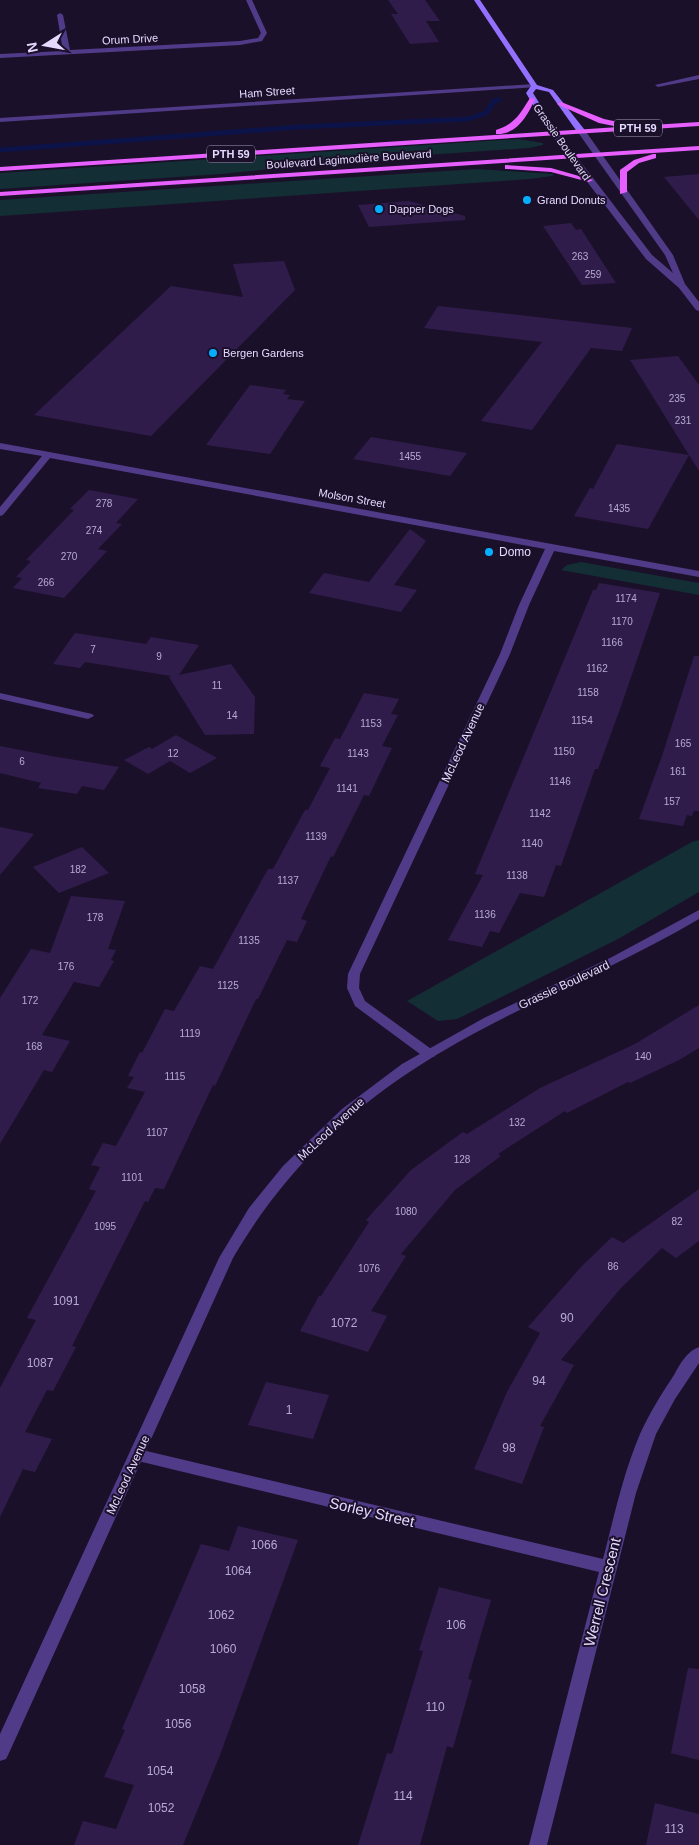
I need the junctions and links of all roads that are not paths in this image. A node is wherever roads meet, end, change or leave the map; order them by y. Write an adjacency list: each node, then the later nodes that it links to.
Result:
1 (249, 0): 4 (street, Orum Drive)
2 (477, 0): 8 (main road, Grassie Boulevard)
3 (60, 15): 4 (street)
4 (67, 52): 5 (street, Orum Drive)
5 (0, 56)
6 (699, 77): 7 (street)
7 (658, 85)
8 (535, 86): 9 (main road, Grassie Boulevard); 10 (main road, Grassie Boulevard); 11 (street, Ham Street)
9 (532, 99): 14 (main road, Grassie Boulevard); 15 (main road)
10 (561, 104): 12 (main road); 13 (main road, Grassie Boulevard)
11 (0, 120)
12 (697, 124): 13 (main road, Boulevard Lagimodière Boulevard / PTH 59)
13 (581, 131): 14 (main road, Boulevard Lagimodière Boulevard / PTH 59); 17 (street, Grassie Boulevard)
14 (554, 133): 15 (main road, Boulevard Lagimodière Boulevard / PTH 59); 18 (street, Grassie Boulevard)
15 (462, 139): 20 (main road, Boulevard Lagimodière Boulevard / PTH 59)
16 (699, 148): 17 (main road, Boulevard Lagimodière Boulevard / PTH 59); 22 (main road)
17 (597, 154): 18 (main road, Boulevard Lagimodière Boulevard / PTH 59); 22 (street, Grassie Boulevard)
18 (571, 156): 19 (main road, Boulevard Lagimodière Boulevard / PTH 59); 21 (street, Grassie Boulevard)
19 (430, 165): 21 (main road); 23 (main road, Boulevard Lagimodière Boulevard / PTH 59)
20 (0, 169)
21 (589, 180): 24 (street, Grassie Boulevard)
22 (623, 192): 24 (street, Grassie Boulevard)
23 (0, 194)
24 (682, 286): 25 (street, Grassie Boulevard)
25 (699, 308)
26 (0, 446): 27 (street, Molson Street)
27 (48, 455): 28 (street); 29 (street, Molson Street)
28 (0, 513)
29 (551, 546): 30 (street, Molson Street); 34 (street, McLeod Avenue)
30 (699, 574)
31 (0, 696): 32 (street)
32 (88, 716)
33 (699, 914): 34 (street, Grassie Boulevard)
34 (429, 1054): 36 (street, McLeod Avenue)
35 (699, 1353): 37 (street, Werrell Crescent)
36 (138, 1455): 37 (street, Sorley Street); 38 (street, McLeod Avenue)
37 (608, 1567): 39 (street, Werrell Crescent)
38 (0, 1753)
39 (538, 1845)

